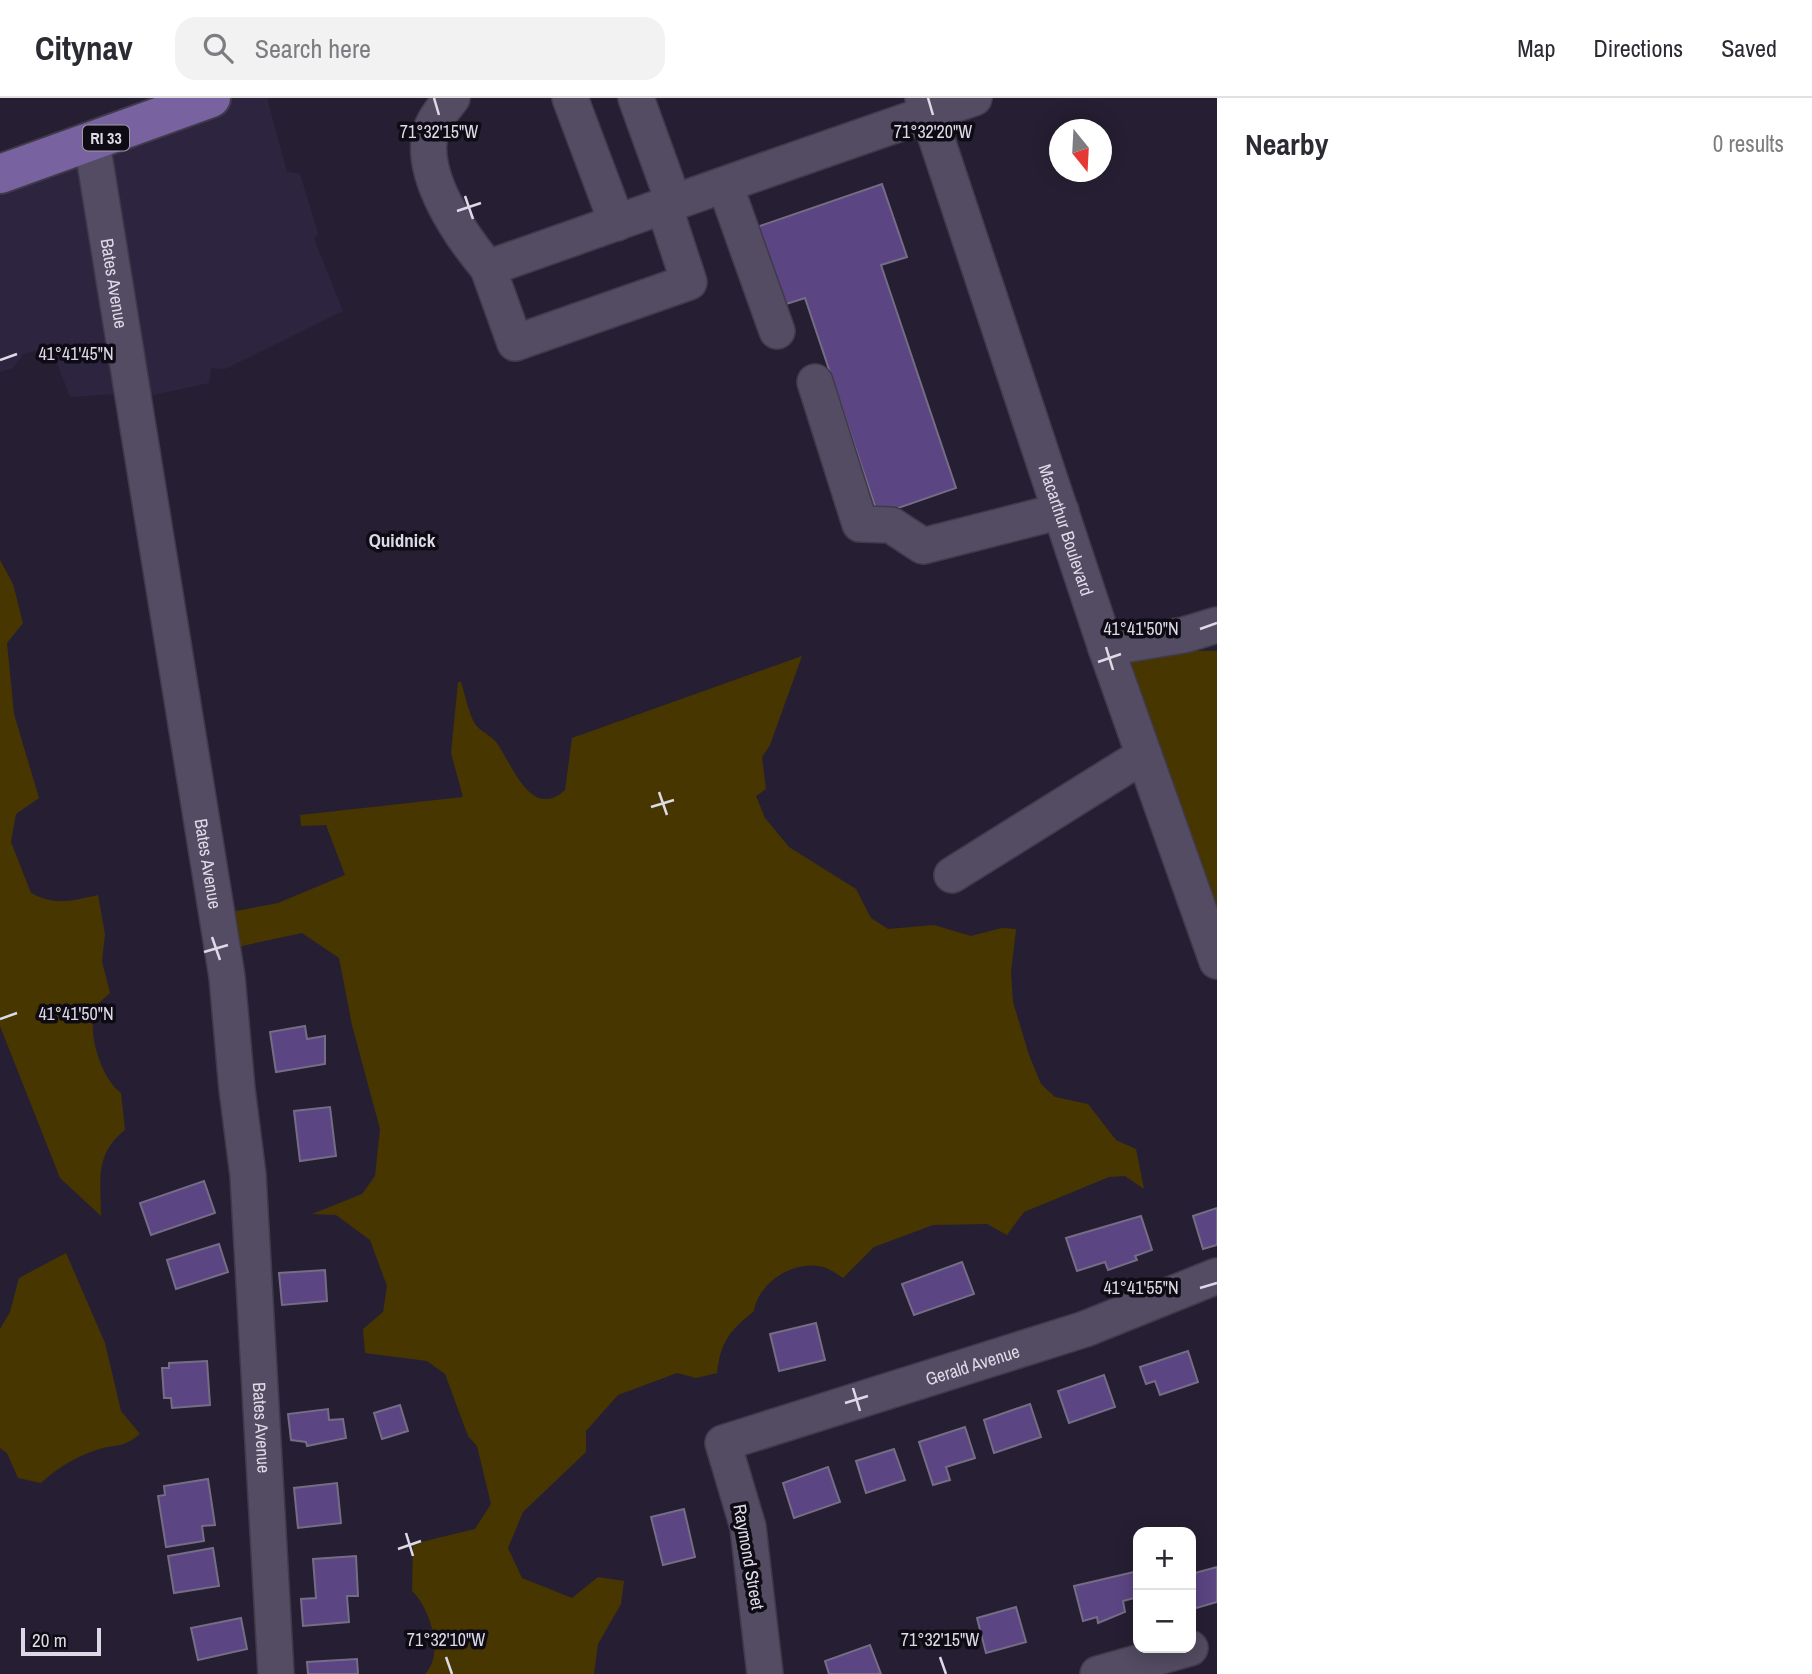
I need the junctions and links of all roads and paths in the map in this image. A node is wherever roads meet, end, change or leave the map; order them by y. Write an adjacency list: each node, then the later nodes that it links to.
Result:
1 (211, 98): 7 (main road, RI 33)
2 (452, 98): 12 (street)
3 (570, 98): 11 (street)
4 (636, 98): 10 (street)
5 (974, 98): 6 (street)
6 (925, 106): 9 (street); 15 (street, Macarthur Boulevard)
7 (92, 143): 8 (main road, RI 33); 26 (street, Bates Avenue)
8 (0, 174)
9 (725, 185): 10 (street); 13 (street)
10 (669, 204): 11 (street); 12 (street)
11 (617, 223): 12 (street)
12 (488, 268)
13 (777, 331)
14 (815, 382): 15 (street)
15 (1061, 511): 17 (street, Macarthur Boulevard)
16 (1214, 634): 17 (street)
17 (1106, 648): 18 (street, Macarthur Boulevard)
18 (1144, 755): 19 (street); 20 (street, Macarthur Boulevard)
19 (952, 875)
20 (1217, 961)
21 (1217, 1276): 22 (street, Gerald Avenue)
22 (723, 1443): 27 (street, Raymond Street)
23 (1217, 1640): 24 (street)
24 (1196, 1646)
25 (1172, 1653): 28 (street)
26 (275, 1674)
27 (765, 1674)
28 (1098, 1674)

